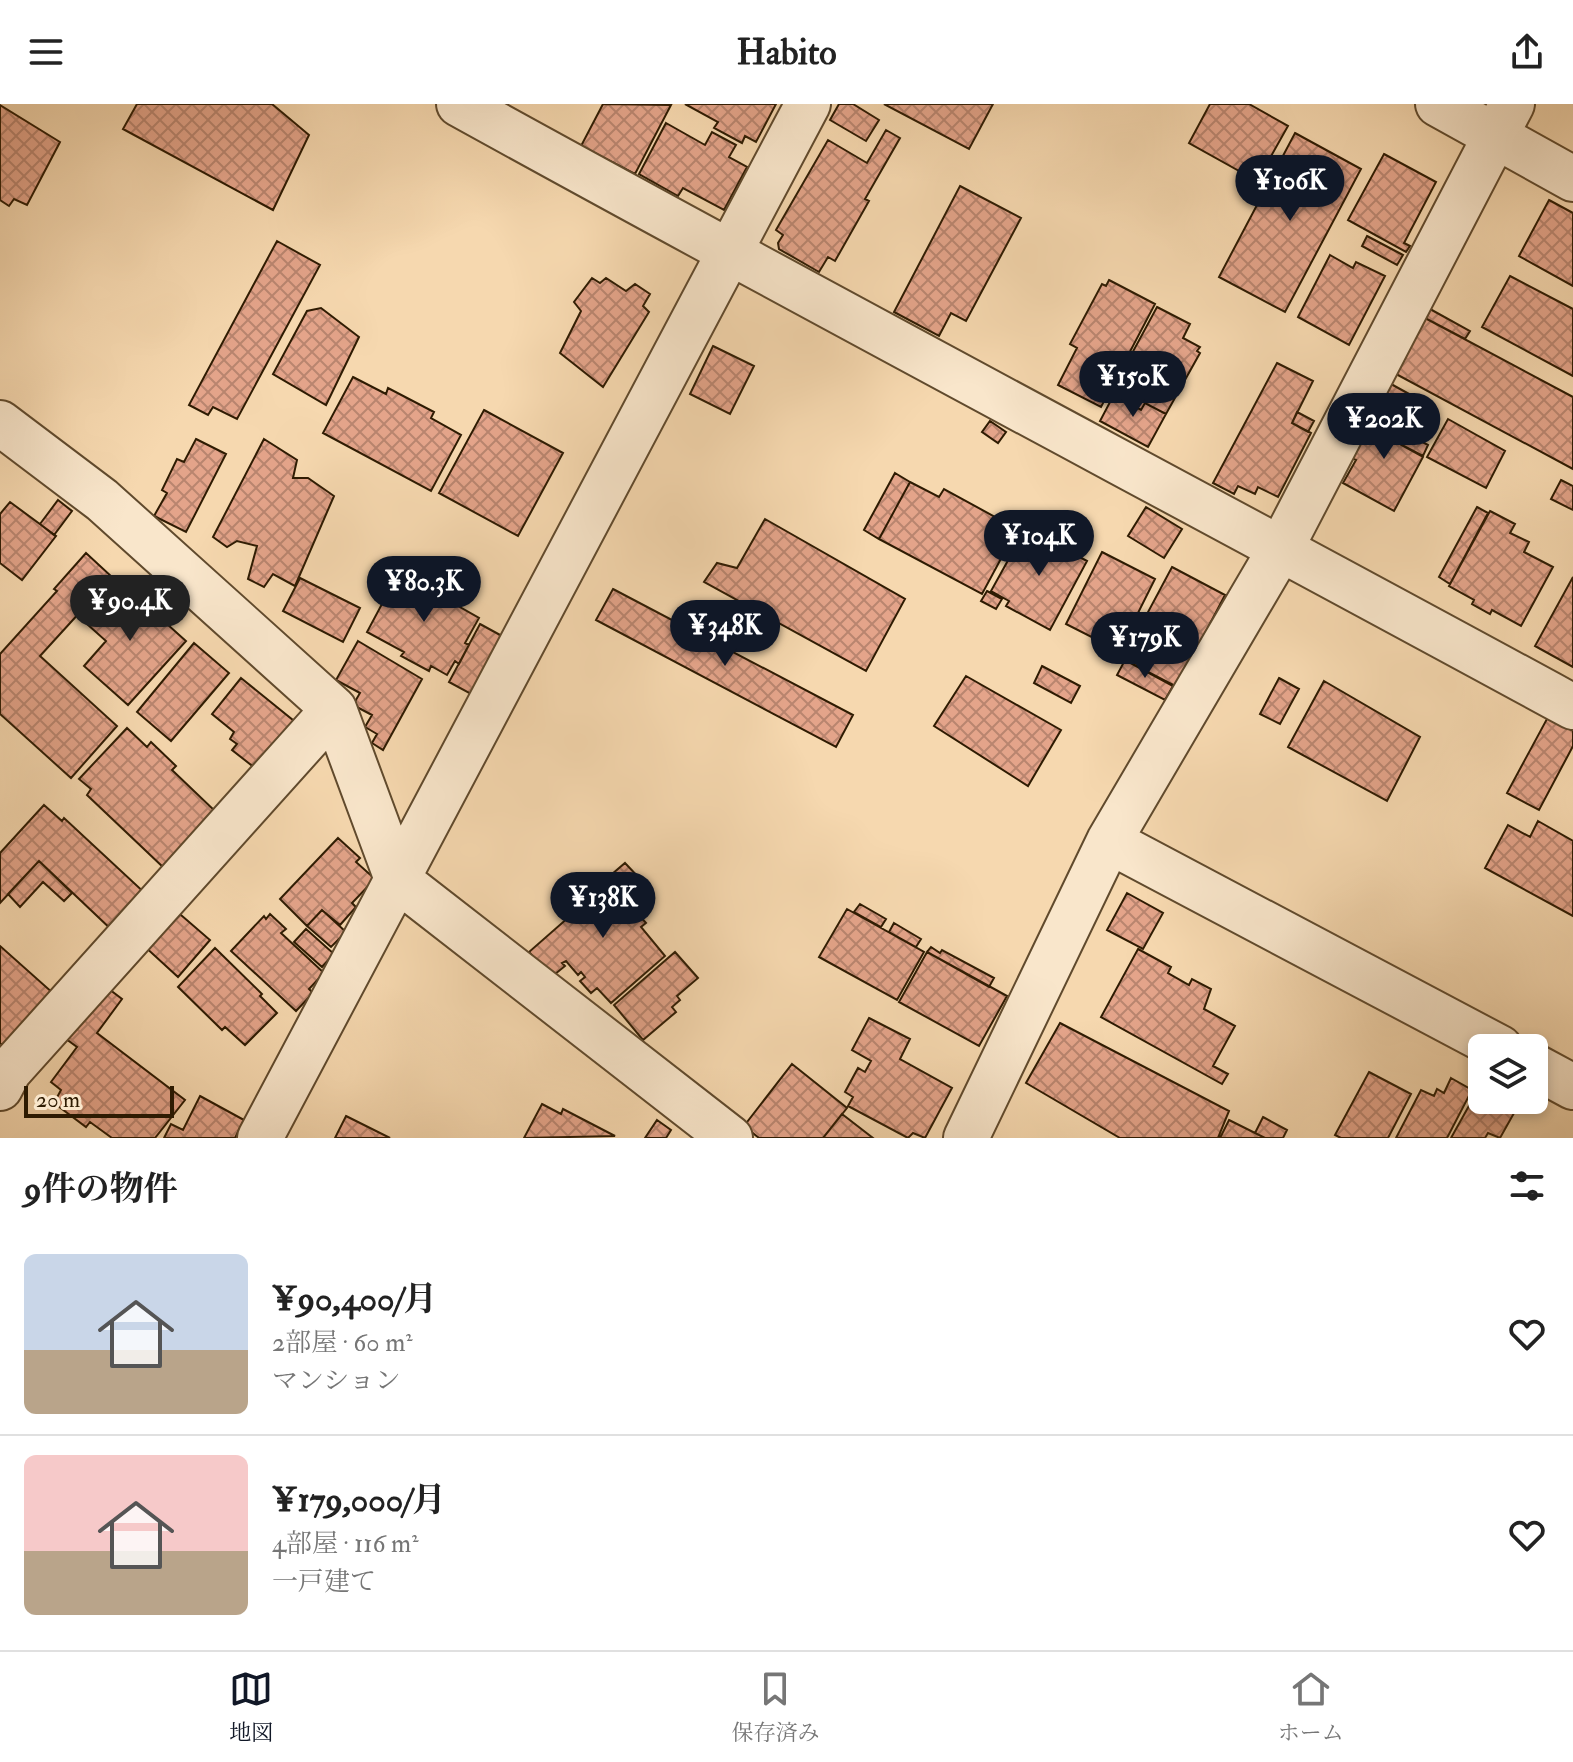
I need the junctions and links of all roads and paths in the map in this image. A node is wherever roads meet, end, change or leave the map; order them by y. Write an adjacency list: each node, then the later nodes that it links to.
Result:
1 (459, 104): 6 (street)
2 (808, 104): 6 (street)
3 (1438, 104): 4 (street)
4 (1503, 120): 5 (street); 8 (street)
5 (1573, 179)
6 (731, 254): 8 (street); 12 (street)
7 (0, 423): 10 (street)
8 (1281, 548): 9 (street); 11 (street)
9 (1573, 707)
10 (334, 709): 12 (street); 16 (street)
11 (1109, 841): 13 (street); 17 (street)
12 (397, 879): 18 (street); 19 (street)
13 (1474, 1034)
14 (1548, 1074): 15 (street)
15 (1573, 1087)
16 (0, 1088)
17 (972, 1136)
18 (260, 1138)
19 (730, 1138)

